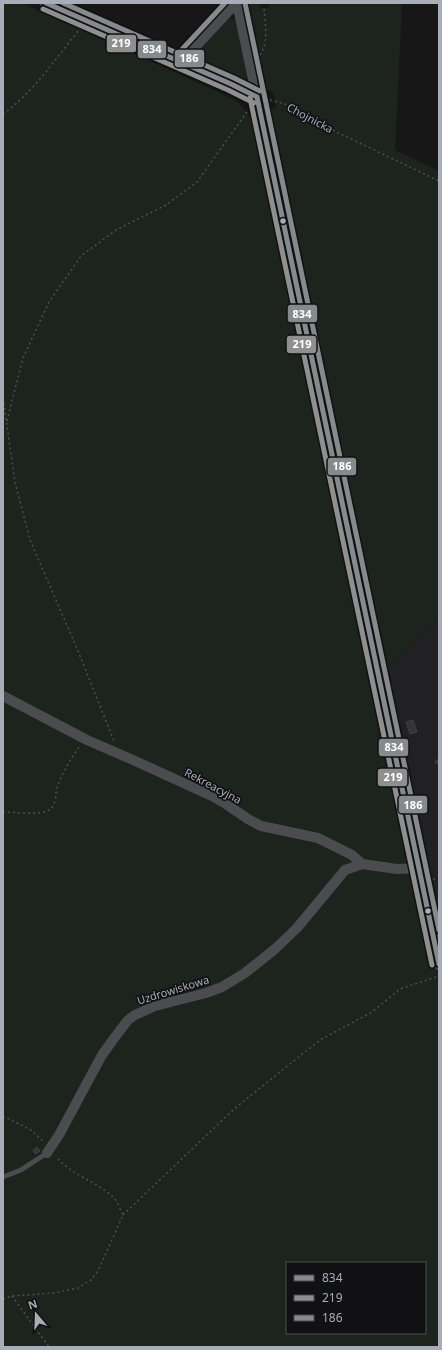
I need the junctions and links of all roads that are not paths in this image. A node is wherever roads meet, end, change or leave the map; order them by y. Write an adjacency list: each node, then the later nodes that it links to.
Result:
1 (46, 3): 3 (street)
2 (237, 3): 3 (street); 4 (street)
3 (180, 62): 4 (street)
4 (257, 97): 7 (street)
5 (3, 696): 6 (street, Rekreacyjna)
6 (362, 864): 7 (street, Rekreacyjna); 9 (street, Uzdrowiskowa)
7 (419, 868): 8 (street)
8 (439, 964)
9 (49, 1151): 10 (lane, Uzdrowiskowa)
10 (3, 1177)

